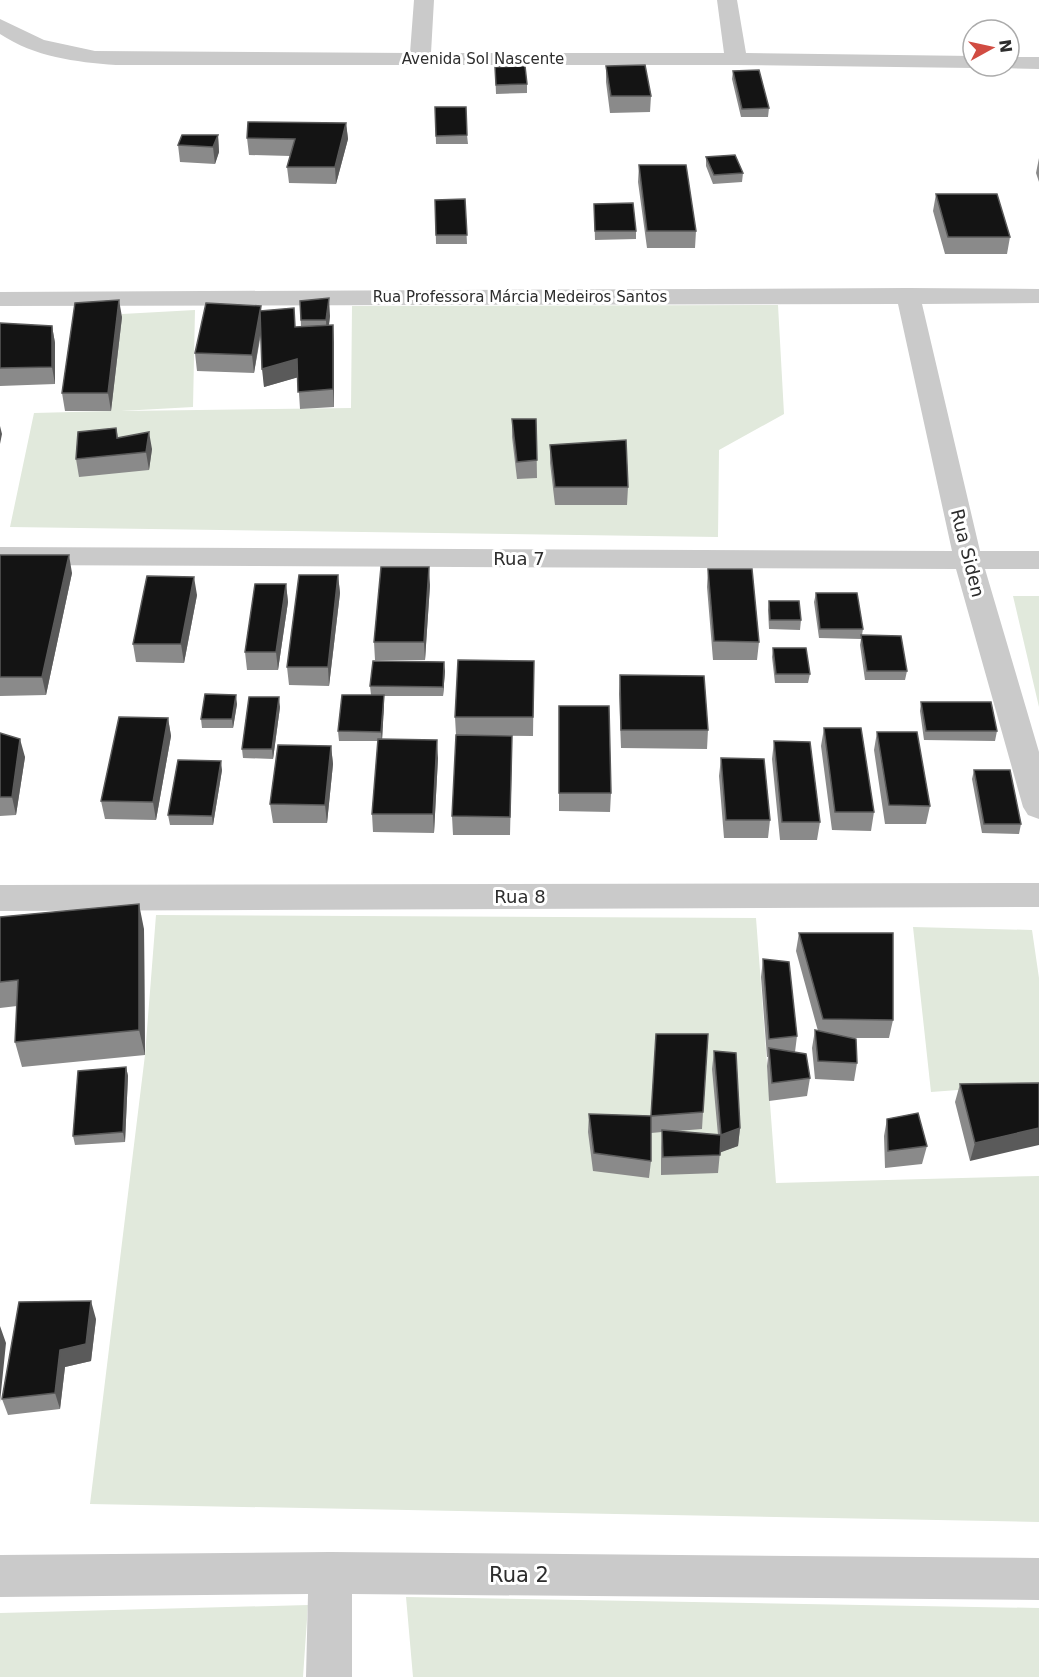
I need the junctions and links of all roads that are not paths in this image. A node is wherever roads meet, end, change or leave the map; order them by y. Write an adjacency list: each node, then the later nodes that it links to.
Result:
1 (424, 0): 4 (street)
2 (728, 0): 5 (street)
3 (0, 25): 4 (street, Avenida Sol Nascente)
4 (420, 58): 5 (street, Avenida Sol Nascente)
5 (736, 58): 6 (street, Avenida Sol Nascente)
6 (961, 62)
7 (1021, 63): 8 (street)
8 (1039, 63)
9 (908, 295): 10 (street, Rua Professora Márcia Medeiros Santos); 11 (street, Rua Professora Márcia Medeiros Santos); 13 (street, Rua Siden)
10 (1039, 296)
11 (0, 299)
12 (0, 556): 13 (street, Rua 7)
13 (968, 560): 14 (street, Rua 7); 15 (street, Rua Siden)
14 (1039, 560)
15 (1039, 807)
16 (1039, 895): 17 (street, Rua 8)
17 (0, 898)
18 (330, 1573): 19 (street, Rua 2); 20 (street, Rua 2); 21 (street)
19 (0, 1576)
20 (1039, 1579)
21 (329, 1677)

